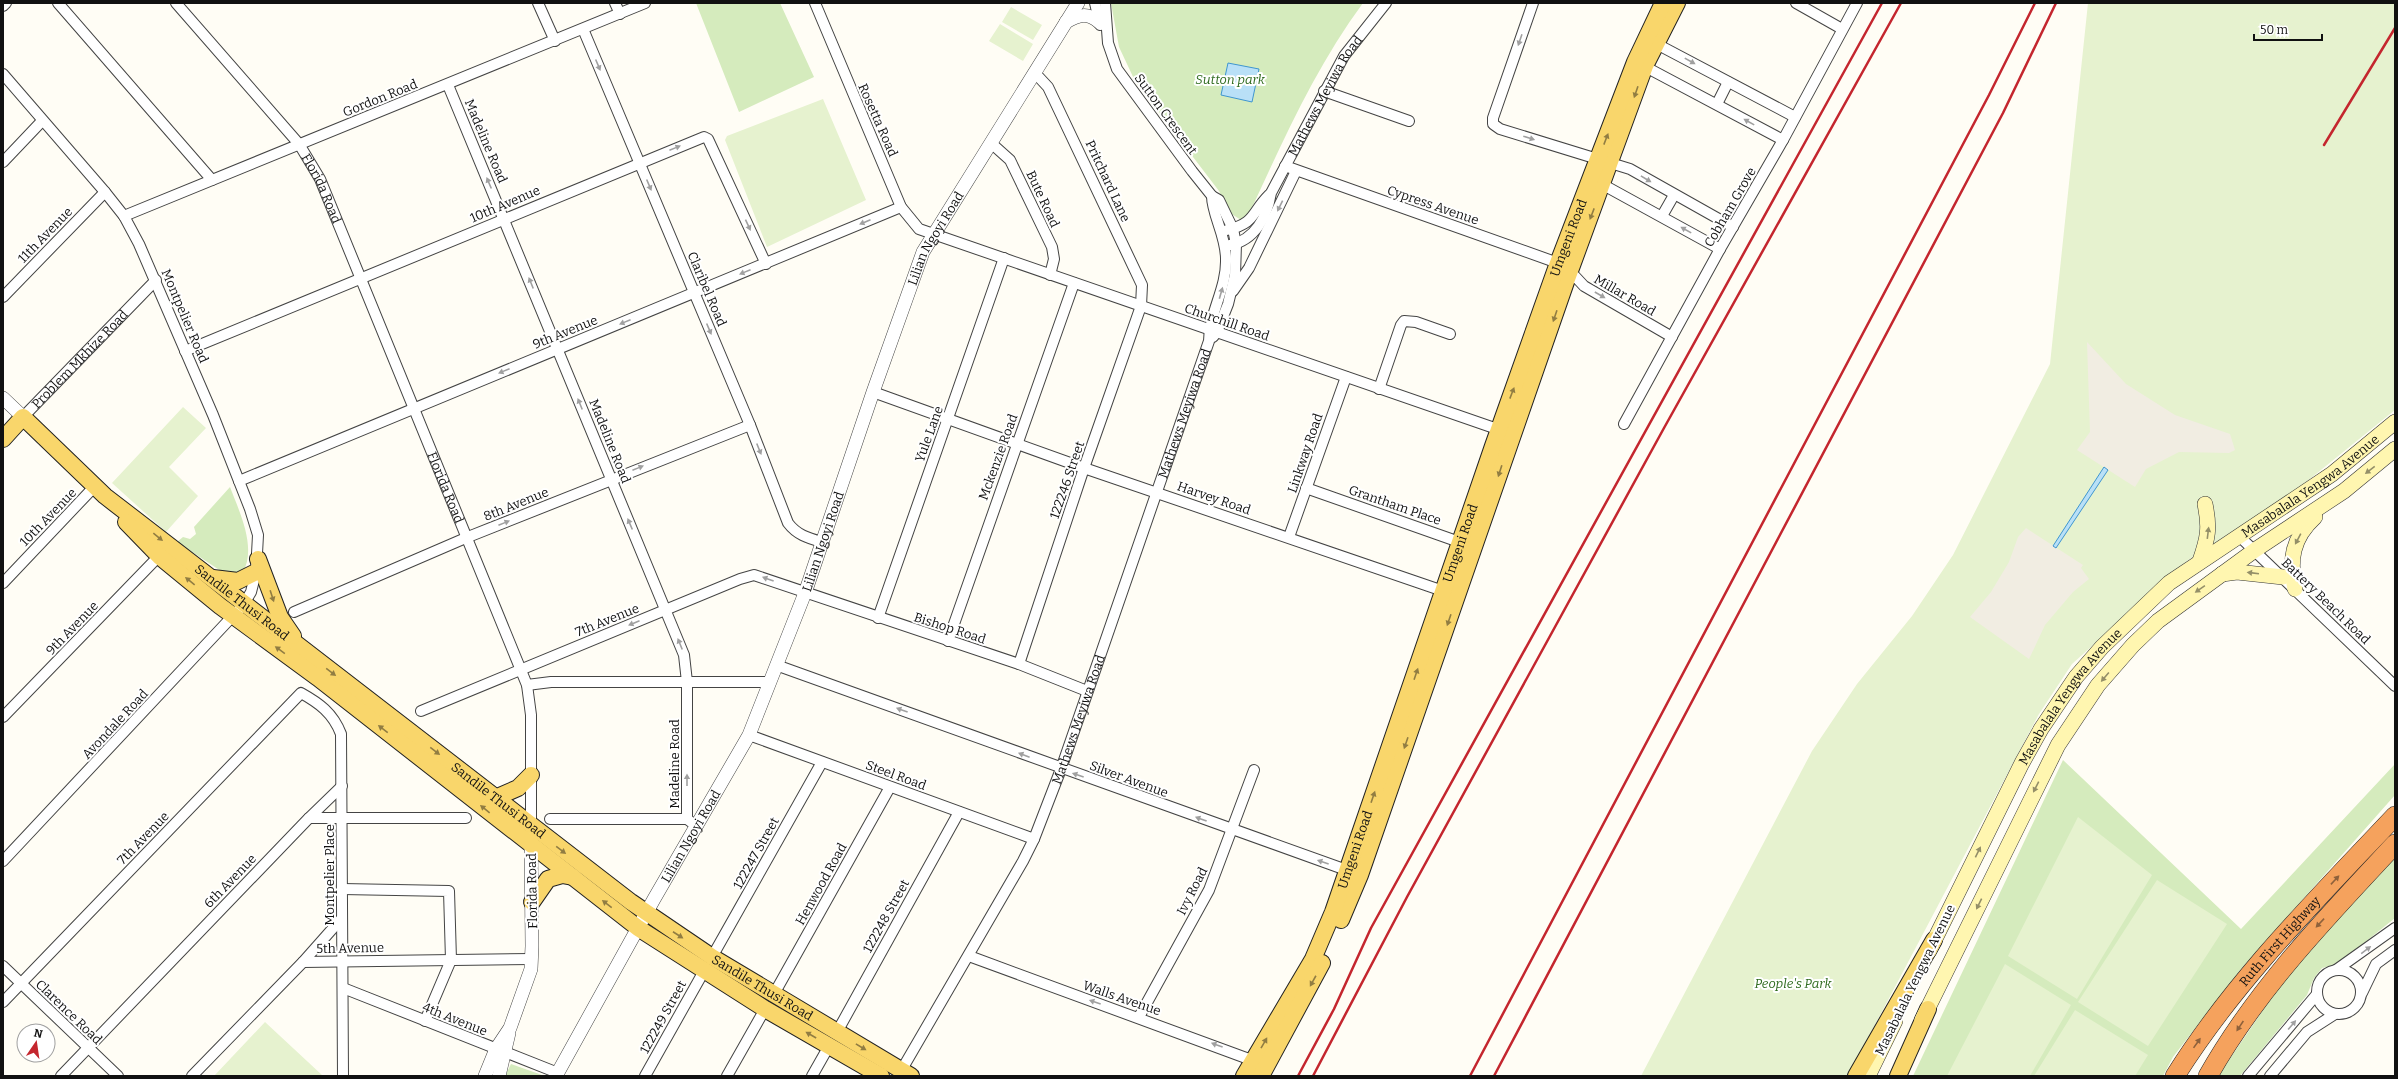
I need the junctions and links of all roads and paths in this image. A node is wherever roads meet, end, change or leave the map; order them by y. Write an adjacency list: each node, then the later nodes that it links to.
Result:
1 (6, 3): 17 (street)
2 (58, 3): 44 (street)
3 (176, 3): 38 (street, Florida Road)
4 (538, 3): 23 (street)
5 (615, 3): 18 (street)
6 (646, 3): 18 (street, Gordon Road)
7 (815, 3): 49 (street, Rosetta Road)
8 (1078, 3): 19 (street, Lilian Ngoyi Road)
9 (1095, 3): 20 (street, Sutton Crescent)
10 (1105, 3): 25 (street, Sutton Crescent)
11 (1386, 3): 31 (street, Mathews Meyiwa Road)
12 (1533, 3): 40 (street, one-way to 40)
13 (1663, 3): 24 (main road, Umgeni Road)
14 (1677, 3): 24 (main road, Umgeni Road)
15 (1796, 3): 22 (street)
16 (1857, 3): 22 (street, Cobham Grove)
17 (3, 6)
18 (620, 14): 21 (street, Gordon Road)
19 (1066, 22): 20 (street); 27 (street, Lilian Ngoyi Road)
20 (1099, 22): 25 (street, Sutton Crescent)
21 (583, 29): 23 (street, Gordon Road); 41 (street, Claribel Road, one-way to 41)
22 (1842, 29): 33 (street, Cobham Grove)
23 (555, 41): 30 (street, Gordon Road)
24 (1650, 41): 26 (main road, Umgeni Road); 29 (street, one-way to 29)
25 (1108, 43): 54 (street, Sutton Crescent)
26 (1640, 64): 32 (street); 40 (main road, Umgeni Road)
27 (1035, 73): 37 (street, Lilian Ngoyi Road); 69 (street, Pritchard Lane)
28 (3, 74): 35 (street, Montpelier Road)
29 (1728, 82): 32 (street); 33 (street)
30 (448, 85): 38 (street, Gordon Road); 52 (street, Madeline Road, one-way to 30)
31 (1324, 91): 34 (street); 42 (street, Mathews Meyiwa Road)
32 (1717, 104): 36 (street, one-way to 32)
33 (1794, 117): 36 (street, Cobham Grove)
34 (1409, 120)
35 (42, 121): 39 (street); 46 (street, Montpelier Road)
36 (1783, 140): 53 (street, Cobham Grove)
37 (991, 143): 55 (street, Lilian Ngoyi Road); 62 (street, Bute Road)
38 (299, 144): 44 (street, Gordon Road); 63 (street, Florida Road)
39 (3, 162)
40 (1604, 162): 45 (main road, Umgeni Road); 48 (street, one-way to 48)
41 (639, 163): 52 (street, 10th Avenue); 60 (street, 10th Avenue, one-way to 60); 67 (street, Claribel Road, one-way to 67)
42 (1285, 166): 43 (street, Cypress Avenue); 47 (street, Mathews Meyiwa Road)
43 (1296, 170): 61 (street, Cypress Avenue); 66 (street, one-way to 66)
44 (212, 180): 50 (street, Gordon Road)
45 (1597, 181): 51 (street); 61 (main road, Umgeni Road)
46 (105, 192): 50 (street, Montpelier Road); 68 (street, 11th Avenue)
47 (1271, 193): 54 (street, Mathews Meyiwa Road); 56 (street, Mathews Meyiwa Road)
48 (1674, 195): 51 (street); 53 (street)
49 (901, 207): 55 (street, Rosetta Road); 60 (street, 9th Avenue, one-way to 60)
50 (124, 216): 64 (street, Montpelier Road)
51 (1662, 216): 58 (street, one-way to 51)
52 (504, 219): 63 (street, 10th Avenue); 73 (street, Madeline Road, one-way to 52)
53 (1733, 227): 58 (street, Cobham Grove)
54 (1228, 230): 56 (street, Sutton Crescent); 57 (street, Sutton Crescent)
55 (932, 235): 59 (street, Churchill Road); 77 (street, Lilian Ngoyi Road)
56 (1236, 244): 57 (street, Mathews Meyiwa Road); 66 (street, Mathews Meyiwa Road)
57 (1226, 246): 70 (street, Mathews Meyiwa Road, one-way to 57)
58 (1720, 249): 72 (street, Cobham Grove)
59 (1004, 258): 62 (street, Churchill Road); 81 (street, Yule Lane)
60 (766, 264): 67 (street, 9th Avenue, one-way to 67)
61 (1564, 267): 72 (street, Millar Road, one-way to 72); 85 (main road, Umgeni Road)
62 (1050, 274): 65 (street, Churchill Road)
63 (360, 279): 74 (street, 10th Avenue); 79 (street, Florida Road)
64 (156, 280): 74 (street, Montpelier Road); 80 (street, Problem Mkhize Road)
65 (1074, 283): 69 (street, Churchill Road); 87 (street, Mckenzie Road)
66 (1232, 292): 70 (street, Mathews Meyiwa Road)
67 (694, 293): 73 (street, 9th Avenue, one-way to 73); 84 (street, Claribel Road, one-way to 84)
68 (3, 297)
69 (1141, 306): 70 (street, Churchill Road); 89 (street, 122246 Street)
70 (1213, 331): 75 (street, Churchill Road); 95 (street, Mathews Meyiwa Road)
71 (1450, 334): 76 (street)
72 (1672, 337): 83 (street, Cobham Grove)
73 (558, 349): 79 (street, 9th Avenue, one-way to 79); 90 (street, Madeline Road, one-way to 73)
74 (185, 351): 91 (street, Montpelier Road)
75 (1346, 377): 76 (street, Churchill Road); 92 (street, Linkway Road)
76 (1379, 389): 85 (street, Churchill Road)
77 (873, 392): 81 (street, Harvey Road); 100 (street, Lilian Ngoyi Road)
78 (3, 398): 80 (street, Sandile Thusi Road)
79 (414, 408): 91 (street, 9th Avenue); 98 (street, Florida Road)
80 (23, 417): 86 (main road, Problem Mkhize Road); 94 (main road, Sandile Thusi Road)
81 (948, 418): 87 (street, Harvey Road); 117 (street, Yule Lane)
82 (2395, 422): 97 (main road, Masabalala Yengwa Avenue)
83 (1624, 424)
84 (750, 425): 90 (street, 8th Avenue, one-way to 84); 100 (street, Claribel Road, one-way to 100)
85 (1506, 432): 101 (main road, Umgeni Road)
86 (3, 438)
87 (1016, 443): 89 (street, Harvey Road); 118 (street, Mckenzie Road)
88 (2395, 449): 93 (main road, Masabalala Yengwa Avenue, one-way to 93)
89 (1084, 468): 95 (street, Harvey Road); 120 (street, 122246 Street)
90 (611, 479): 98 (street, 8th Avenue, one-way to 90); 114 (street, Madeline Road, one-way to 90)
91 (239, 481): 105 (street, Montpelier Road)
92 (1306, 488): 99 (street, Linkway Road); 101 (street, Grantham Place)
93 (2344, 490): 102 (main road, Masabalala Yengwa Avenue); 110 (main road, one-way to 110)
94 (100, 491): 103 (main road, Sandile Thusi Road); 107 (main road, Sandile Thusi Road, one-way to 107); 109 (street, 10th Avenue)
95 (1156, 493): 99 (street, Harvey Road); 127 (street, Mathews Meyiwa Road)
96 (2204, 504): 104 (main road, one-way to 96)
97 (2239, 536): 102 (street, Battery Beach Road); 104 (main road, Masabalala Yengwa Avenue)
98 (468, 537): 115 (street, 8th Avenue); 122 (street, Florida Road)
99 (1289, 537): 112 (street, Harvey Road)
100 (822, 542): 111 (street, Lilian Ngoyi Road)
101 (1468, 545): 112 (main road, Umgeni Road)
102 (2255, 550): 106 (main road, Masabalala Yengwa Avenue); 108 (street, Battery Beach Road)
103 (159, 556): 116 (main road, Sandile Thusi Road, one-way to 103); 130 (street, 9th Avenue)
104 (2200, 560): 160 (main road, Masabalala Yengwa Avenue, one-way to 104)
105 (257, 565): 107 (main road); 113 (street, Montpelier Road); 119 (main road, one-way to 119)
106 (2222, 574): 108 (main road, one-way to 106); 178 (main road, Masabalala Yengwa Avenue, one-way to 178)
107 (208, 576): 113 (main road, Sandile Thusi Road)
108 (2283, 577): 110 (street, Battery Beach Road)
109 (3, 583)
110 (2296, 589): 126 (street, Battery Beach Road)
111 (805, 593): 114 (street, 7th Avenue, one-way to 114); 117 (street, Bishop Road); 121 (street, Lilian Ngoyi Road)
112 (1451, 594): 152 (main road, Umgeni Road)
113 (244, 604): 116 (street, Avondale Road); 119 (main road, Sandile Thusi Road)
114 (666, 609): 122 (street, 7th Avenue, one-way to 122); 123 (street, Madeline Road, one-way to 114)
115 (294, 612)
116 (234, 616): 150 (main road, Sandile Thusi Road, one-way to 116); 151 (street, Avondale Road)
117 (878, 618): 118 (street, Bishop Road)
118 (948, 641): 120 (street, Bishop Road)
119 (313, 658): 138 (main road, Sandile Thusi Road, one-way to 138)
120 (1019, 664): 127 (street, Bishop Road)
121 (776, 665): 124 (street, Lilian Ngoyi Road); 133 (street, Silver Avenue, one-way to 121)
122 (522, 668): 125 (street, Florida Road); 129 (street, 7th Avenue)
123 (687, 682): 124 (street); 125 (street); 145 (street, Madeline Road, one-way to 123)
124 (770, 682): 131 (street, Lilian Ngoyi Road)
125 (527, 685): 135 (street, Florida Road)
126 (2395, 686)
127 (1087, 691): 133 (street, Mathews Meyiwa Road)
128 (301, 693): 136 (street, Montpelier Place); 171 (street, 7th Avenue)
129 (421, 711)
130 (3, 718)
131 (749, 735): 132 (street, Steel Road); 145 (street, Lilian Ngoyi Road)
132 (822, 762): 137 (street, Steel Road); 163 (street, 122247 Street)
133 (1061, 769): 147 (street, Silver Avenue, one-way to 133); 148 (street, Mathews Meyiwa Road)
134 (1254, 770): 147 (street, Ivy Road)
135 (531, 775): 138 (main road); 146 (street, Florida Road)
136 (342, 786): 141 (street, 6th Avenue); 143 (street, Montpelier Place)
137 (890, 787): 139 (street, Steel Road); 173 (street, Henwood Road)
138 (495, 798): 146 (main road, Sandile Thusi Road)
139 (959, 812): 148 (street, Steel Road); 182 (street, 122248 Street)
140 (2395, 816): 203 (highway, Ruth First Highway, one-way to 140)
141 (308, 818): 143 (street); 183 (street, 6th Avenue)
142 (466, 818): 143 (street)
143 (341, 819): 154 (street, Montpelier Place)
144 (550, 819): 145 (street)
145 (691, 822): 156 (street, Lilian Ngoyi Road)
146 (531, 825): 150 (street, Florida Road); 156 (main road, Sandile Thusi Road, one-way to 156)
147 (1231, 830): 152 (street, Silver Avenue, one-way to 147); 180 (street, Ivy Road)
148 (1034, 839): 162 (street, Mathews Meyiwa Road)
149 (2395, 844): 204 (highway, Ruth First Highway, one-way to 204)
150 (532, 846): 153 (main road, Sandile Thusi Road); 155 (street, Florida Road)
151 (3, 861)
152 (1354, 873): 185 (main road, Umgeni Road)
153 (573, 877): 155 (main road); 158 (main road, Sandile Thusi Road, one-way to 153)
154 (342, 889): 157 (street, Montpelier Place); 166 (street)
155 (532, 902): 164 (street, Florida Road)
156 (646, 913): 158 (street, Lilian Ngoyi Road); 163 (main road, Sandile Thusi Road, one-way to 163)
157 (342, 918): 165 (street, Montpelier Place); 167 (street)
158 (638, 928): 170 (main road, Sandile Thusi Road); 187 (street, Lilian Ngoyi Road)
159 (2395, 928): 169 (street, one-way to 159)
160 (1934, 940): 199 (main road); 200 (main road, Masabalala Yengwa Avenue)
161 (2395, 950): 175 (street)
162 (969, 956): 180 (street, Walls Avenue, one-way to 162); 186 (street, Mathews Meyiwa Road)
163 (712, 957): 173 (main road, Sandile Thusi Road)
164 (532, 959): 166 (street, 5th Avenue); 184 (street, Florida Road)
165 (343, 960): 166 (street, 5th Avenue); 167 (street, 5th Avenue); 172 (street, Montpelier Place)
166 (451, 960): 181 (street)
167 (303, 962): 190 (street, 5th Avenue)
168 (3, 966): 171 (street, Clarence Road)
169 (2336, 970): 174 (street); 175 (street)
170 (704, 971): 177 (main road, Sandile Thusi Road); 194 (street, 122249 Street)
171 (21, 983): 176 (street, 7th Avenue); 183 (street, Clarence Road)
172 (343, 988): 181 (street, 4th Avenue); 191 (street, Montpelier Place)
173 (774, 994): 182 (main road, Sandile Thusi Road)
174 (2317, 994): 179 (street); 205 (street, one-way to 174)
175 (2361, 996): 179 (street)
176 (3, 1002)
177 (765, 1009): 182 (main road, Sandile Thusi Road, one-way to 177); 195 (street)
178 (1928, 1009): 201 (main road, Masabalala Yengwa Avenue); 202 (main road)
179 (2335, 1014): 206 (street)
180 (1139, 1017): 185 (street, Walls Avenue, one-way to 180)
181 (425, 1020): 184 (street, 4th Avenue)
182 (833, 1039): 186 (main road, Sandile Thusi Road, one-way to 186); 196 (street, 122248 Street); 197 (main road, Sandile Thusi Road)
183 (88, 1048): 188 (street, 6th Avenue); 189 (street, Clarence Road)
184 (501, 1051): 187 (street, 4th Avenue); 192 (street, Florida Road); 193 (street, Florida Road)
185 (1260, 1068): 198 (main road, Umgeni Road)
186 (903, 1074)
187 (557, 1075)
188 (61, 1076)
189 (118, 1076)
190 (192, 1076)
191 (343, 1076)
192 (485, 1076)
193 (499, 1076)
194 (645, 1076)
195 (727, 1076)
196 (812, 1076)
197 (881, 1076)
198 (1244, 1076)
199 (1856, 1076)
200 (1868, 1076)
201 (1894, 1076)
202 (1898, 1076)
203 (2175, 1076)
204 (2208, 1076)
205 (2248, 1076)
206 (2270, 1076)

